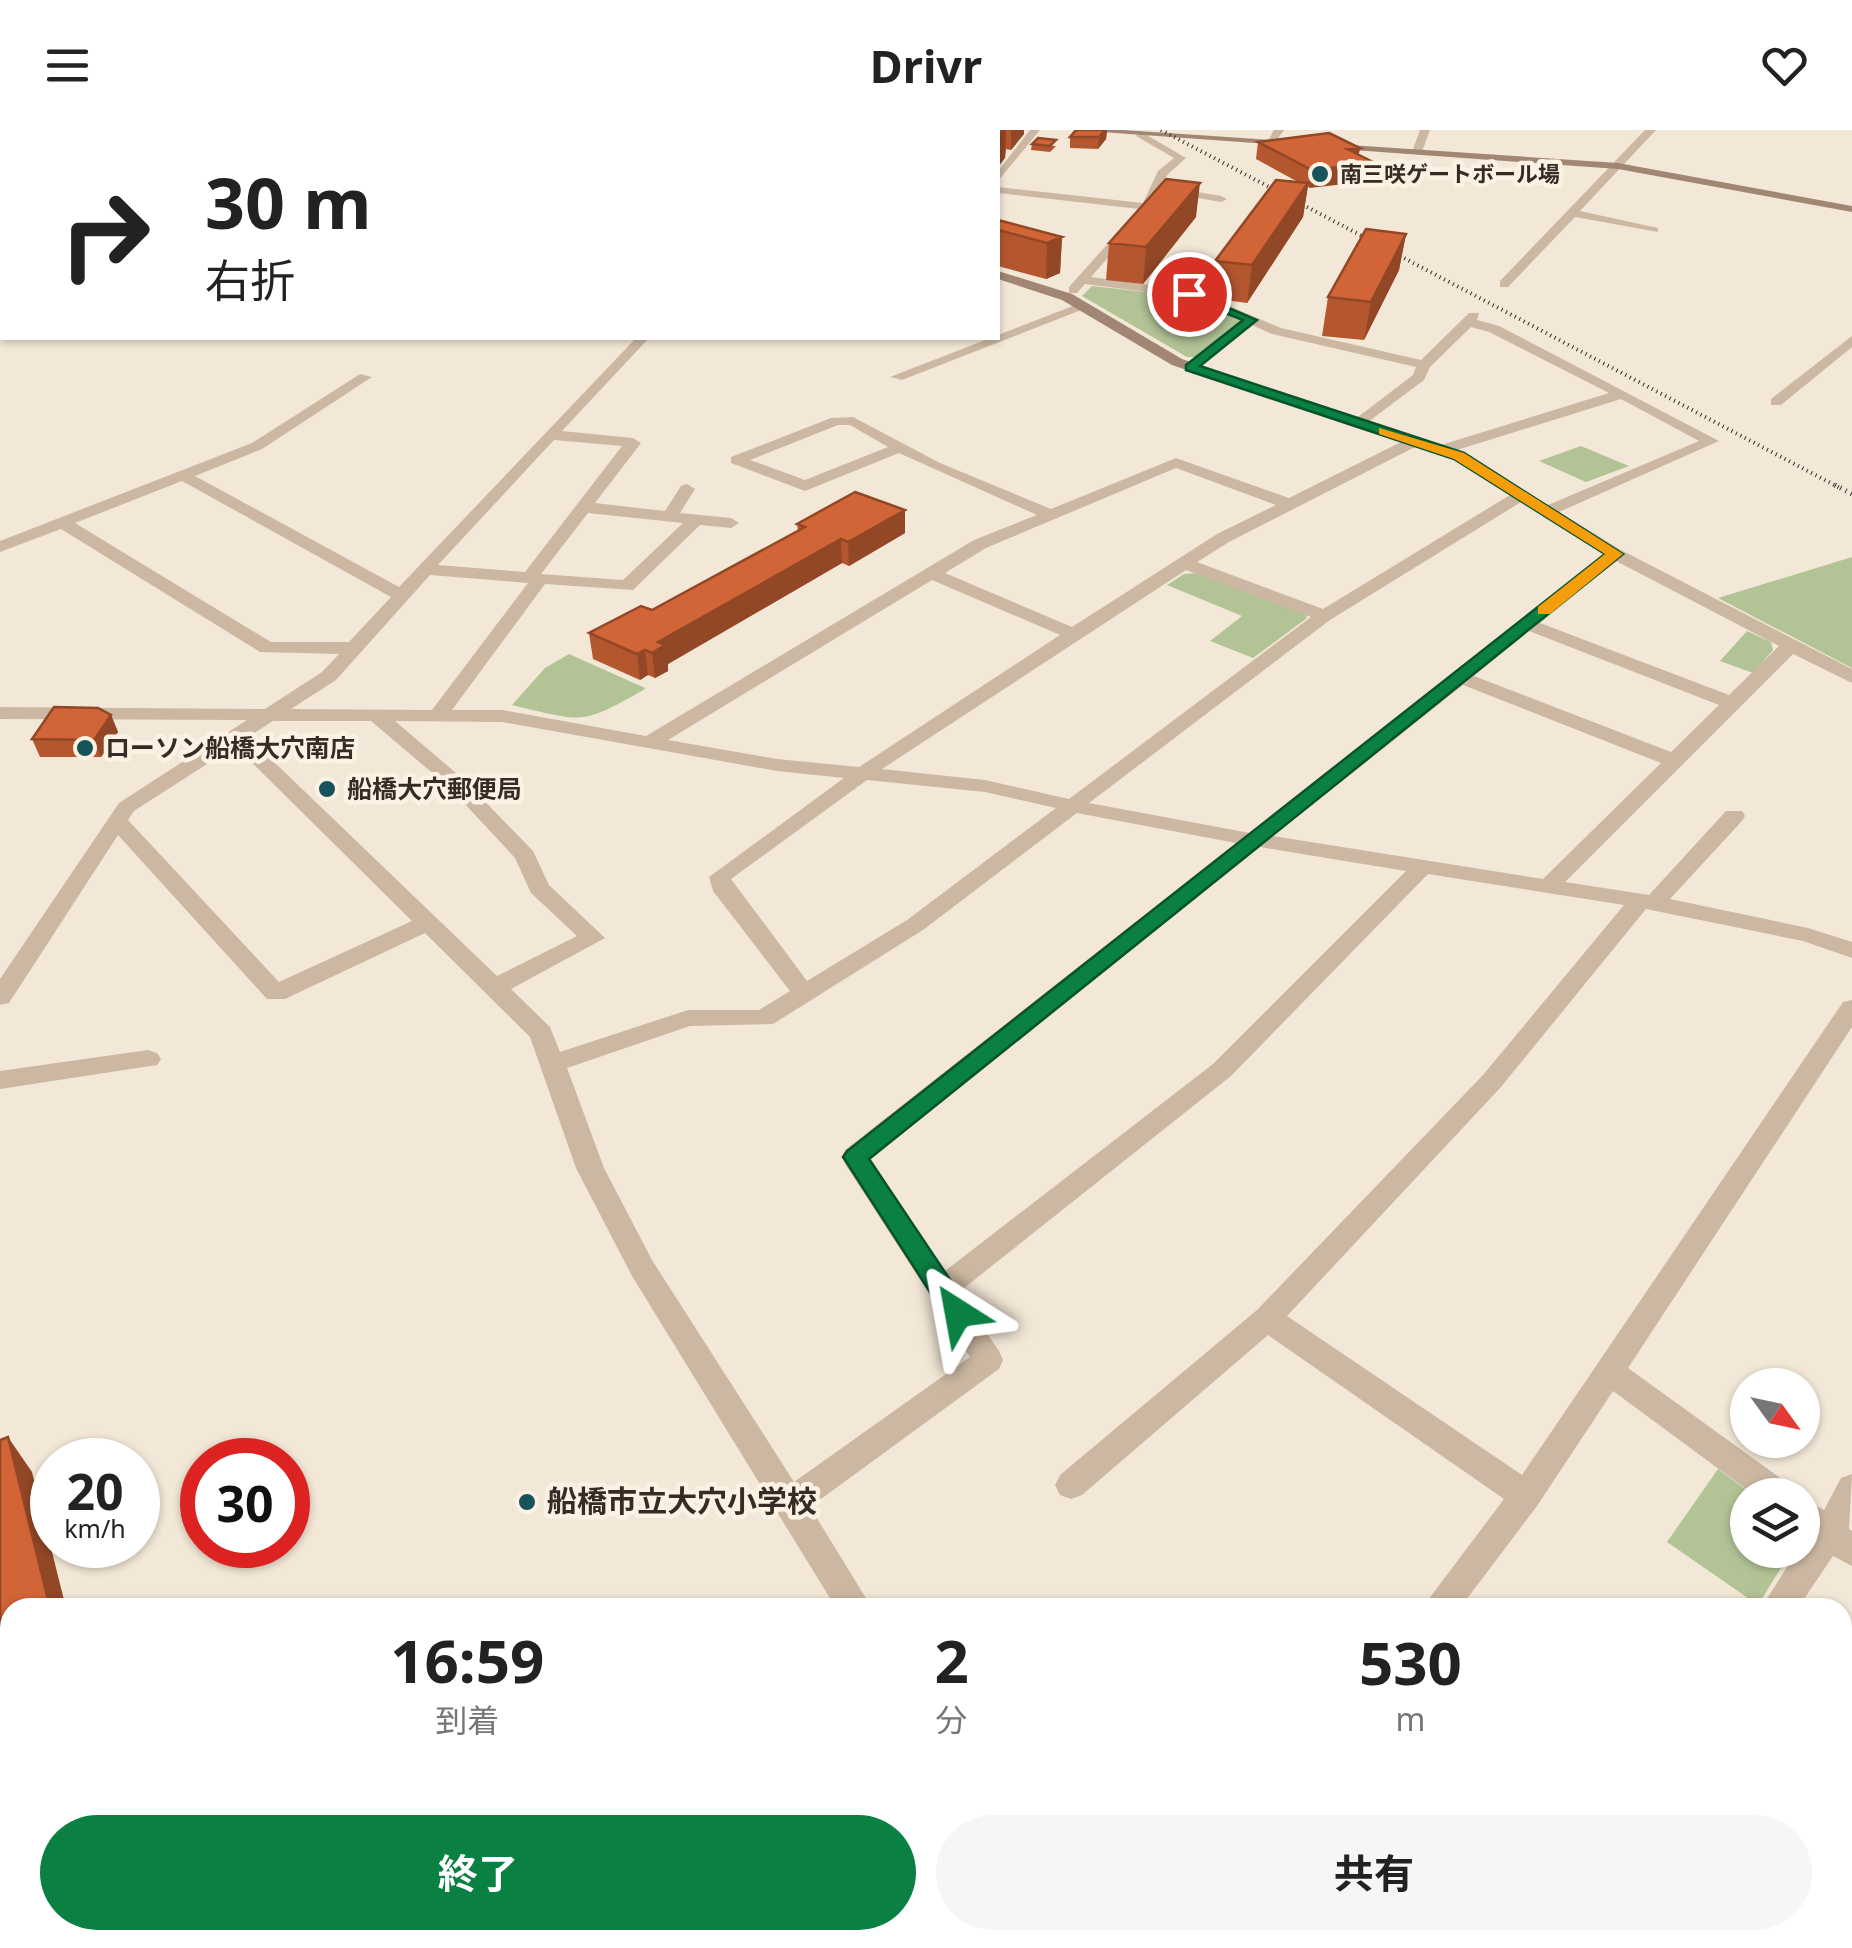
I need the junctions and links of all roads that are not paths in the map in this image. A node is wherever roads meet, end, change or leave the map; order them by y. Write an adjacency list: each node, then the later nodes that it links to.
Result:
1 (1035, 130): 11 (street)
2 (1078, 130): 6 (street)
3 (1279, 130): 8 (street)
4 (1425, 130): 9 (street)
5 (1645, 132): 10 (street)
6 (1140, 134): 7 (street); 12 (street)
7 (1205, 134): 8 (street)
8 (1270, 142): 9 (street)
9 (1417, 152): 10 (street)
10 (1618, 166): 16 (street); 17 (street)
11 (1000, 175)
12 (1156, 188): 14 (street); 15 (street)
13 (1000, 190): 15 (street)
14 (1221, 200)
15 (1146, 207): 20 (street)
16 (1852, 209)
17 (1572, 213): 18 (street); 21 (street)
18 (1654, 230)
19 (1000, 276): 22 (street)
20 (1082, 280): 22 (street); 24 (street)
21 (1504, 284)
22 (1067, 297): 23 (street)
23 (1083, 307): 25 (street); 30 (street)
24 (1252, 320): 29 (street); 30 (street)
25 (1000, 339)
26 (641, 340): 36 (street)
27 (997, 340): 32 (street)
28 (1852, 340): 34 (street)
29 (1424, 364): 33 (street); 35 (street)
30 (1191, 368): 35 (street)
31 (365, 376): 40 (street)
32 (897, 378)
33 (1622, 394): 39 (street); 45 (street)
34 (1776, 402)
35 (1358, 423): 37 (street)
36 (552, 436): 44 (street); 54 (street)
37 (1415, 441): 39 (street); 43 (street)
38 (900, 448): 38 (street); 47 (street)
39 (1442, 450): 42 (street)
40 (182, 475): 49 (street); 57 (street)
41 (687, 489): 46 (street)
42 (1520, 496): 45 (street); 58 (street)
43 (1289, 504): 47 (street); 53 (street)
44 (582, 508): 46 (street); 56 (street)
45 (1546, 512): 52 (street)
46 (670, 516): 48 (street)
47 (1054, 516): 55 (street)
48 (696, 519): 50 (street); 56 (street)
49 (59, 522): 51 (street); 62 (street)
50 (731, 523)
51 (0, 547)
52 (1615, 554): 59 (street); 61 (street)
53 (1184, 563): 58 (street); 60 (street)
54 (426, 569): 56 (street); 57 (street)
55 (931, 573): 60 (street); 71 (street)
56 (535, 579): 68 (street)
57 (402, 596): 62 (street)
58 (1324, 616): 74 (street)
59 (1526, 624): 63 (street); 65 (street)
60 (1074, 634): 73 (street)
61 (1791, 645): 64 (street); 65 (street)
62 (355, 648): 67 (street)
63 (1460, 678): 72 (street); 77 (street)
64 (1852, 678)
65 (1732, 703): 72 (street)
66 (0, 713): 67 (street)
67 (276, 713): 69 (street); 70 (street)
68 (440, 713): 69 (street); 71 (street)
69 (374, 714): 83 (street)
70 (237, 737): 76 (street); 81 (street)
71 (648, 743): 73 (street)
72 (1675, 761): 79 (street)
73 (860, 773): 74 (street); 84 (street)
74 (1074, 806): 77 (street); 84 (street)
75 (1734, 816): 80 (street)
76 (116, 820): 81 (street); 85 (street)
77 (1255, 840): 78 (street); 90 (street)
78 (1423, 866): 79 (street); 90 (street)
79 (1548, 886): 80 (street)
80 (1647, 902): 82 (street); 91 (street)
81 (429, 922): 83 (street)
82 (1852, 950)
83 (494, 988): 88 (street)
84 (804, 992): 88 (street)
85 (0, 996)
86 (1852, 1008): 92 (street)
87 (148, 1059): 89 (street)
88 (555, 1063): 97 (street)
89 (0, 1080)
90 (942, 1289): 97 (street)
91 (1267, 1318): 94 (street); 96 (street)
92 (1611, 1372): 93 (street); 96 (street)
93 (1756, 1478)
94 (1071, 1485)
95 (1852, 1488): 99 (street)
96 (1526, 1496): 101 (street)
97 (789, 1503): 100 (street)
98 (1820, 1525): 99 (street)
99 (1841, 1541): 102 (street)
100 (850, 1598)
101 (1447, 1598)
102 (1787, 1598)

